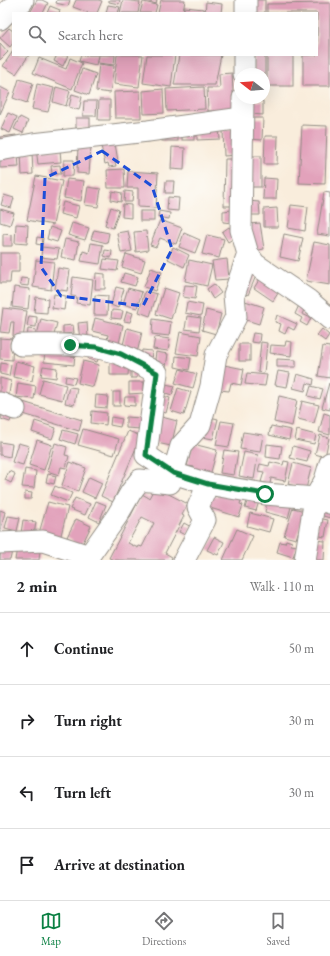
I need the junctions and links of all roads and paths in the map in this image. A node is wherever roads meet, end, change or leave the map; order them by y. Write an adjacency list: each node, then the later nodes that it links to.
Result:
1 (23, 0): 4 (street)
2 (246, 0): 3 (street)
3 (246, 12)
4 (0, 19)
5 (244, 56): 6 (street)
6 (244, 68)
7 (242, 108): 8 (street); 9 (street)
8 (0, 150)
9 (248, 254): 10 (street); 13 (street)
10 (330, 319)
11 (21, 345): 13 (street)
12 (330, 463): 15 (street)
13 (173, 473): 14 (street); 17 (street)
14 (208, 484): 15 (street); 18 (street)
15 (322, 501): 19 (street)
16 (0, 543): 17 (street)
17 (87, 559)
18 (184, 560)
19 (305, 560)

